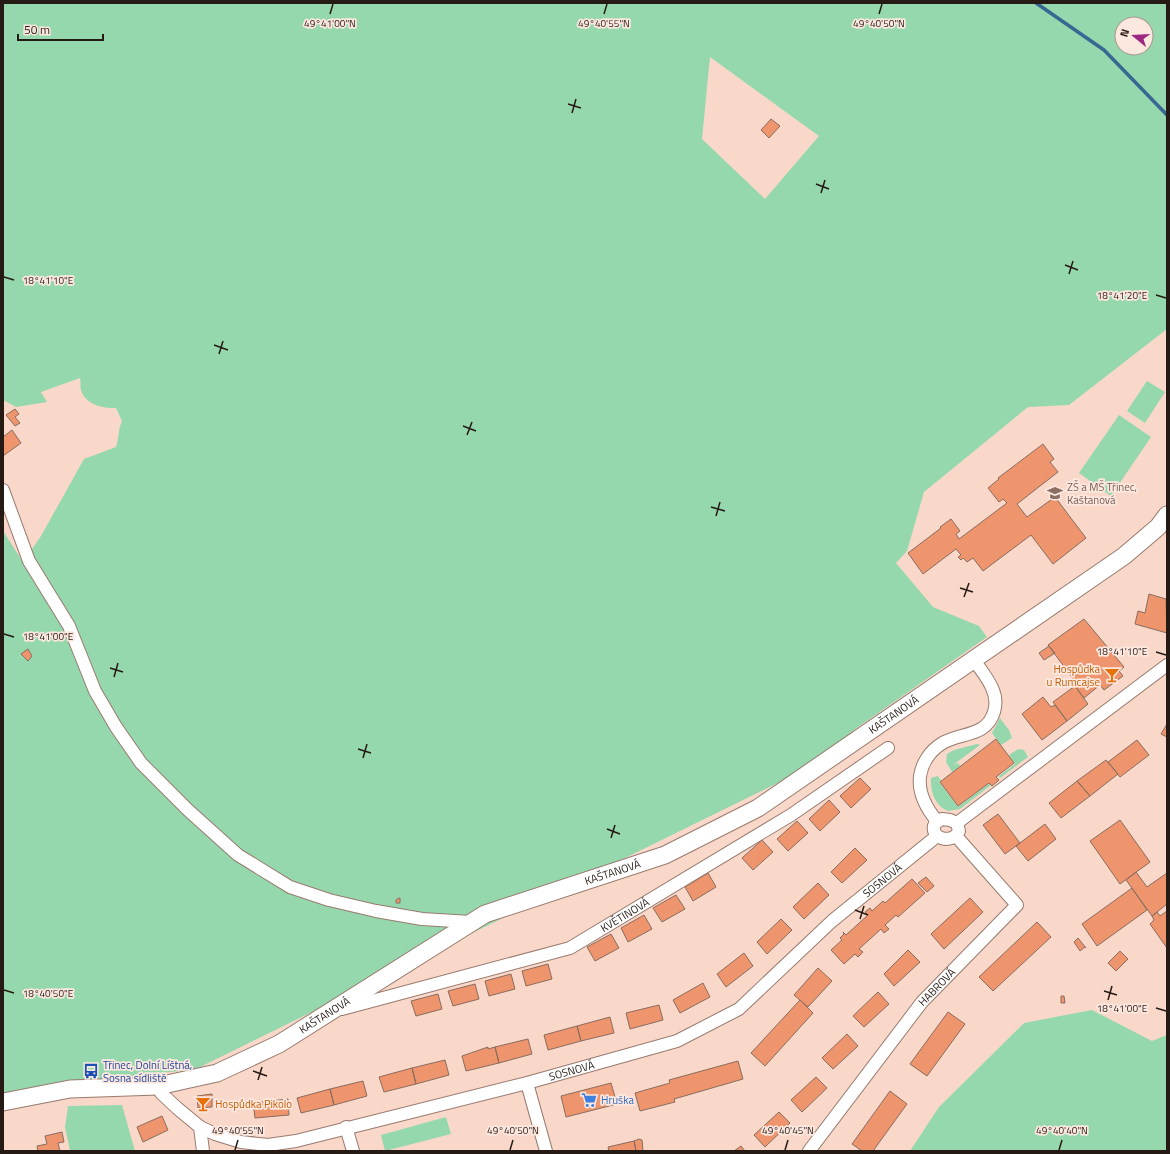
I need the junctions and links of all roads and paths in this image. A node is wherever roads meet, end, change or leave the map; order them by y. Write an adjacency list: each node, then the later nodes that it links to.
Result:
1 (3, 490): 10 (street)
2 (1167, 515): 3 (street, KAŠTANOVÁ)
3 (974, 660): 6 (street); 10 (street, KAŠTANOVÁ)
4 (1167, 665): 7 (street)
5 (888, 748): 11 (street, KVĚTINOVÁ)
6 (937, 821): 7 (street); 8 (street)
7 (957, 823): 9 (street)
8 (937, 836): 9 (street); 12 (street, SOSNOVÁ)
9 (956, 836): 20 (street, HABROVÁ)
10 (472, 922): 11 (street, KAŠTANOVÁ)
11 (331, 1012): 13 (street, KAŠTANOVÁ)
12 (528, 1083): 16 (street, SOSNOVÁ); 19 (street)
13 (158, 1086): 14 (street, KAŠTANOVÁ); 15 (street, SOSNOVÁ)
14 (3, 1102)
15 (200, 1127): 16 (street, SOSNOVÁ); 17 (street)
16 (346, 1127): 18 (street)
17 (203, 1151)
18 (353, 1151)
19 (546, 1151)
20 (809, 1151)

